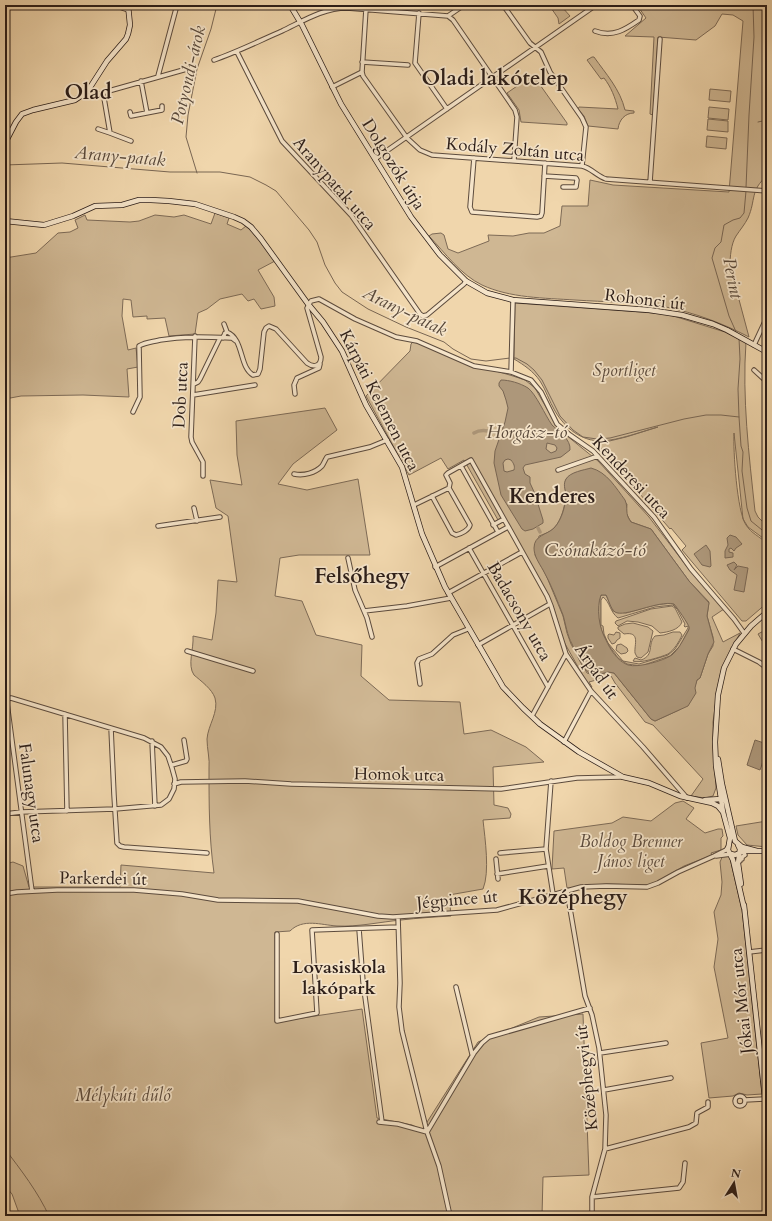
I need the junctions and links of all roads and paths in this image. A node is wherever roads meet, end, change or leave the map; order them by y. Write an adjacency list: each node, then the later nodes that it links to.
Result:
1 (114, 5): 8 (street)
2 (177, 5): 22 (street)
3 (290, 5): 12 (street, Dolgozók útja)
4 (464, 5): 11 (street)
5 (503, 5): 15 (street)
6 (596, 5): 15 (street)
7 (632, 5): 13 (street)
8 (128, 7): 26 (street)
9 (366, 9): 10 (street); 12 (street); 18 (street)
10 (419, 13): 11 (street); 29 (street)
11 (448, 16): 23 (street)
12 (300, 22): 16 (street); 25 (street, Dolgozók útja)
13 (596, 31)
14 (660, 39): 43 (street)
15 (535, 47): 23 (street); 41 (street)
16 (237, 52): 17 (street); 47 (street, Aranypatak utca)
17 (214, 60)
18 (362, 62): 19 (street); 21 (street)
19 (408, 66)
20 (194, 67): 22 (street)
21 (362, 72): 25 (street); 34 (street, Kodály Zoltán utca)
22 (158, 76): 24 (street)
23 (492, 78): 29 (street); 39 (street)
24 (141, 81): 27 (street); 31 (street)
25 (332, 87): 38 (street, Dolgozók útja)
26 (89, 89): 27 (street); 36 (street)
27 (103, 92): 33 (street)
28 (162, 106): 31 (street)
29 (447, 109): 34 (street)
30 (130, 112): 31 (street)
31 (147, 113)
32 (98, 129): 33 (street)
33 (110, 133): 35 (street)
34 (407, 138): 37 (street, Kodály Zoltán utca); 38 (street)
35 (131, 141)
36 (5, 144)
37 (474, 158): 39 (street, Kodály Zoltán utca); 42 (street)
38 (375, 159): 47 (street, Dolgozók útja)
39 (514, 160): 40 (street, Kodály Zoltán utca)
40 (545, 163): 41 (street, Kodály Zoltán utca); 42 (street)
41 (582, 166): 43 (street, Kodály Zoltán utca)
42 (544, 176): 44 (street, Kodály Zoltán utca)
43 (650, 182): 45 (street, Kodály Zoltán utca)
44 (563, 187)
45 (767, 191)
46 (5, 221): 49 (street, Kárpáti Kelemen utca)
47 (466, 281): 48 (street, Dolgozók útja)
48 (513, 300): 56 (street, Rohonci út); 60 (street)
49 (308, 304): 58 (street); 60 (street, Kenderesi utca); 69 (street, Kárpáti Kelemen utca)
50 (767, 317): 56 (street)
51 (224, 324): 52 (street)
52 (227, 332): 54 (street); 55 (street)
53 (195, 336): 54 (street); 62 (street, Dob utca); 66 (street)
54 (222, 338): 55 (street); 62 (street)
55 (236, 341): 58 (street)
56 (754, 344): 57 (street, Rohonci út)
57 (767, 352)
58 (320, 364): 64 (street)
59 (754, 370): 61 (street)
60 (511, 372): 70 (street, Kenderesi utca)
61 (767, 382)
62 (194, 384): 65 (street, Dob utca)
63 (255, 385): 65 (street)
64 (295, 394)
65 (193, 395): 74 (street, Dob utca)
66 (133, 412)
67 (767, 412): 68 (street)
68 (767, 438)
69 (387, 440): 73 (street); 77 (street, Kárpáti Kelemen utca)
70 (598, 456): 72 (street); 98 (street, Kenderesi utca)
71 (461, 466): 75 (street); 80 (street, Árpád út); 82 (street)
72 (558, 470)
73 (294, 474)
74 (203, 476)
75 (449, 488): 76 (street); 76 (street)
76 (432, 496): 77 (street)
77 (414, 506): 89 (street, Kárpáti Kelemen utca)
78 (194, 508): 81 (street)
79 (220, 517): 81 (street)
80 (504, 519): 82 (street); 84 (street, Árpád út)
81 (197, 521): 83 (street)
82 (493, 525): 85 (street)
83 (158, 526)
84 (508, 526): 85 (street); 87 (street, Árpád út)
85 (498, 532): 86 (street)
86 (470, 548): 89 (street); 90 (street, Badacsony utca)
87 (522, 552): 90 (street); 93 (street, Árpád út)
88 (348, 558): 94 (street)
89 (435, 567): 91 (street, Kárpáti Kelemen utca)
90 (484, 573): 91 (street); 96 (street, Badacsony utca)
91 (448, 593): 92 (street, Kárpáti Kelemen utca)
92 (451, 598): 94 (street); 97 (street, Kárpáti Kelemen utca)
93 (550, 604): 96 (street); 103 (street, Árpád út)
94 (364, 611): 99 (street)
95 (767, 612): 98 (street)
96 (513, 626): 100 (street); 107 (street, Badacsony utca)
97 (468, 629): 100 (street, Kárpáti Kelemen utca); 106 (street)
98 (744, 633): 101 (street)
99 (372, 637)
100 (478, 645): 110 (street, Kárpáti Kelemen utca)
101 (733, 649): 104 (street); 112 (street)
102 (188, 651): 105 (street)
103 (566, 654): 107 (street); 108 (street, Árpád út)
104 (767, 668)
105 (253, 671)
106 (420, 684)
107 (548, 687): 110 (street)
108 (592, 691): 115 (street); 120 (street, Árpád út)
109 (65, 714): 111 (street); 129 (street); 130 (street, Falunagy utca)
110 (532, 716): 115 (street, Kárpáti Kelemen utca)
111 (111, 728): 114 (street); 128 (street)
112 (716, 729): 121 (street); 125 (street)
113 (184, 740): 116 (street)
114 (152, 741): 116 (street); 127 (street)
115 (564, 742): 117 (street, Kárpáti Kelemen utca)
116 (172, 765): 119 (street)
117 (623, 777): 118 (street, Homok utca); 122 (street, Kárpáti Kelemen utca)
118 (551, 781): 119 (street, Homok utca); 135 (street)
119 (174, 784): 127 (street)
120 (676, 784): 122 (street); 123 (street, Árpád út)
121 (718, 786): 124 (street); 125 (street)
122 (672, 793): 123 (street, Kárpáti Kelemen utca)
123 (687, 798): 126 (street, Kárpáti Kelemen utca)
124 (711, 798): 125 (street, Kárpáti Kelemen utca); 126 (street, Kárpáti Kelemen utca)
125 (722, 798): 131 (street); 133 (street)
126 (702, 800): 131 (street, Kárpáti Kelemen utca)
127 (155, 806): 128 (street)
128 (115, 809): 129 (street); 139 (street)
129 (67, 811): 130 (street)
130 (21, 812): 132 (street); 149 (street, Falunagy utca)
131 (722, 812): 134 (street)
132 (5, 814)
133 (737, 844): 134 (street); 136 (street); 138 (street)
134 (728, 846): 142 (street); 143 (street, Jégpince út)
135 (546, 848): 140 (street); 145 (street)
136 (757, 851): 137 (street); 138 (street)
137 (767, 851)
138 (738, 852): 142 (street); 148 (street, Jókai Mór utca)
139 (207, 853)
140 (500, 853)
141 (744, 853): 148 (street)
142 (731, 854): 143 (street, Jégpince út); 154 (street, Jókai Mór utca)
143 (709, 858): 150 (street, Jégpince út)
144 (496, 859): 146 (street)
145 (548, 866): 146 (street); 151 (street)
146 (497, 874): 147 (street)
147 (498, 879)
148 (741, 882): 154 (street, Jókai Mór utca)
149 (32, 891): 152 (street, Parkerdei út); 153 (street, Parkerdei út)
150 (567, 891): 151 (street, Jégpince út); 162 (street, Középhegyi út)
151 (553, 893): 155 (street, Jégpince út)
152 (5, 894)
153 (201, 898): 155 (street, Jégpince út)
154 (744, 908): 160 (street, Jókai Mór utca)
155 (398, 917): 156 (street)
156 (398, 927): 157 (street); 172 (street)
157 (359, 929): 158 (street); 172 (street)
158 (277, 934)
159 (767, 950): 160 (street)
160 (749, 952): 168 (street, Jókai Mór utca)
161 (456, 988): 165 (street)
162 (590, 1008): 164 (street, Középhegyi út); 165 (street)
163 (666, 1043): 164 (street)
164 (600, 1053): 167 (street, Középhegyi út)
165 (473, 1055): 172 (street)
166 (671, 1078): 167 (street)
167 (604, 1090): 173 (street, Középhegyi út)
168 (766, 1099): 169 (street); 171 (street, Jókai Mór utca)
169 (745, 1100)
170 (708, 1102): 173 (street)
171 (767, 1116)
172 (427, 1132): 176 (street)
173 (605, 1149): 175 (street, Középhegyi út)
174 (685, 1163): 175 (street)
175 (592, 1197): 177 (street, Középhegyi út)
176 (450, 1216)
177 (592, 1216)

